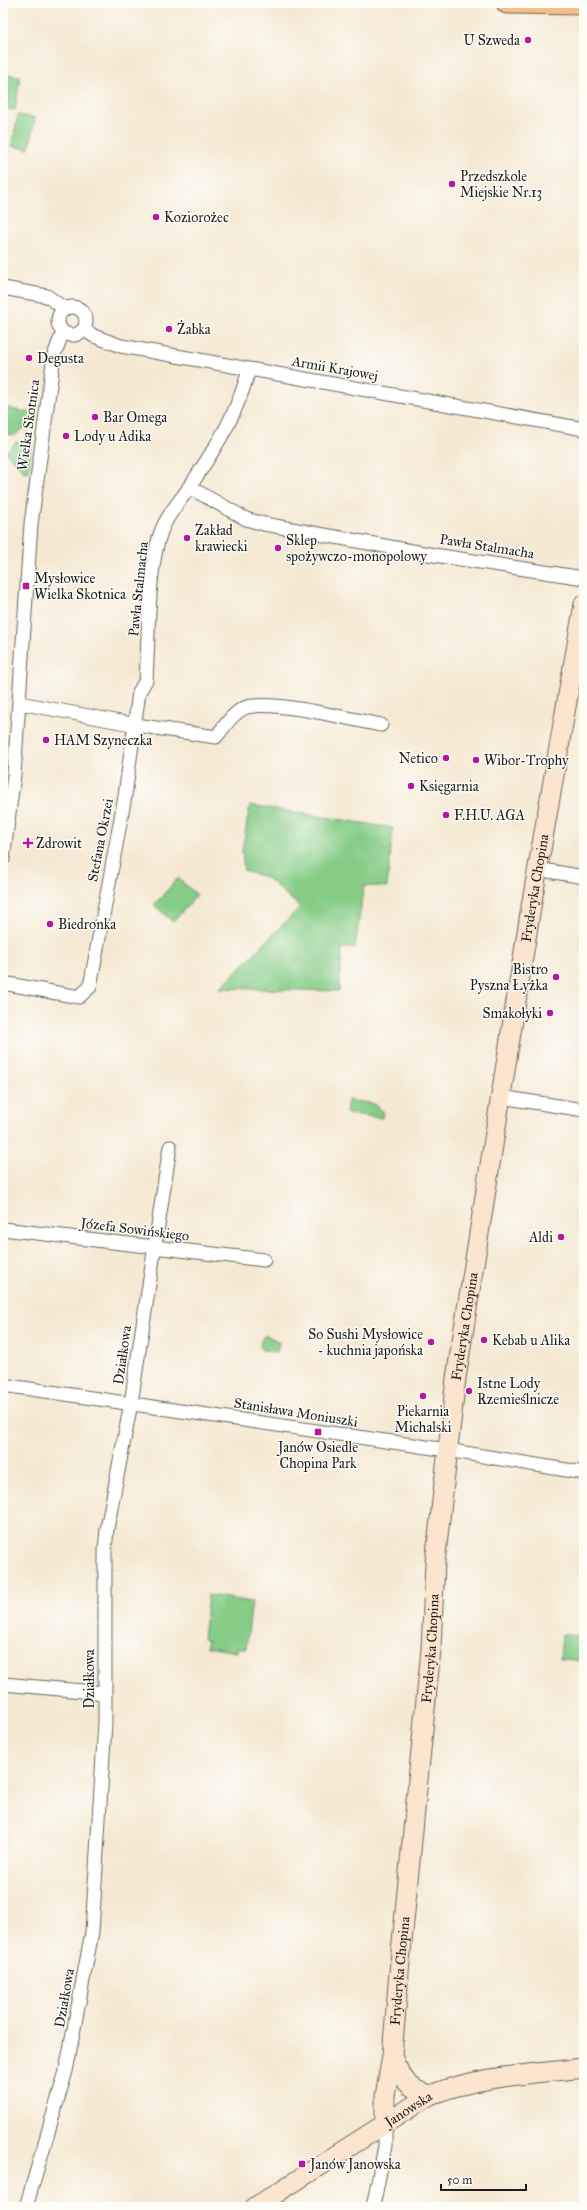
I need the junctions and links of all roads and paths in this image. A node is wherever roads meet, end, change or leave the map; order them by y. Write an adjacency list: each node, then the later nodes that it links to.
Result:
1 (507, 3): 2 (main road)
2 (584, 4)
3 (3, 288): 4 (street)
4 (65, 309): 5 (street); 6 (street)
5 (84, 330): 6 (street); 7 (street, Armii Krajowej)
6 (62, 332): 13 (street, Wielka Skotnica)
7 (249, 369): 8 (street, Armii Krajowej); 9 (street)
8 (584, 429)
9 (189, 487): 10 (street, Pawła Stalmacha); 14 (street, Pawła Stalmacha)
10 (584, 578)
11 (584, 604): 12 (street, Fryderyka Chopina)
12 (580, 656): 17 (street, Fryderyka Chopina)
13 (20, 703): 14 (street); 16 (street, Wielka Skotnica)
14 (136, 725): 15 (street); 19 (street, Stefana Okrzei)
15 (381, 725)
16 (3, 859)
17 (538, 869): 18 (street); 20 (street, Fryderyka Chopina)
18 (584, 877)
19 (3, 983)
20 (501, 1097): 21 (street); 28 (street, Fryderyka Chopina)
21 (584, 1110)
22 (170, 1147): 24 (street, Działkowa)
23 (3, 1229): 24 (street, Józefa Sowińskiego)
24 (154, 1247): 25 (street, Józefa Sowińskiego); 27 (street, Działkowa)
25 (264, 1260)
26 (3, 1385): 27 (street, Stanisława Moniuszki)
27 (131, 1403): 28 (street, Stanisława Moniuszki); 31 (street, Działkowa)
28 (447, 1450): 29 (street, Stanisława Moniuszki); 32 (street, Fryderyka Chopina)
29 (584, 1473)
30 (3, 1684): 31 (street)
31 (105, 1693): 37 (street, Działkowa)
32 (395, 2062): 34 (street); 35 (street, Fryderyka Chopina)
33 (584, 2068): 34 (street, Janowska)
34 (430, 2095): 35 (street, Janowska)
35 (390, 2119): 36 (street, Janowska); 39 (street)
36 (274, 2202): 38 (street, Janowska)
37 (26, 2207)
38 (255, 2207)
39 (373, 2207)

